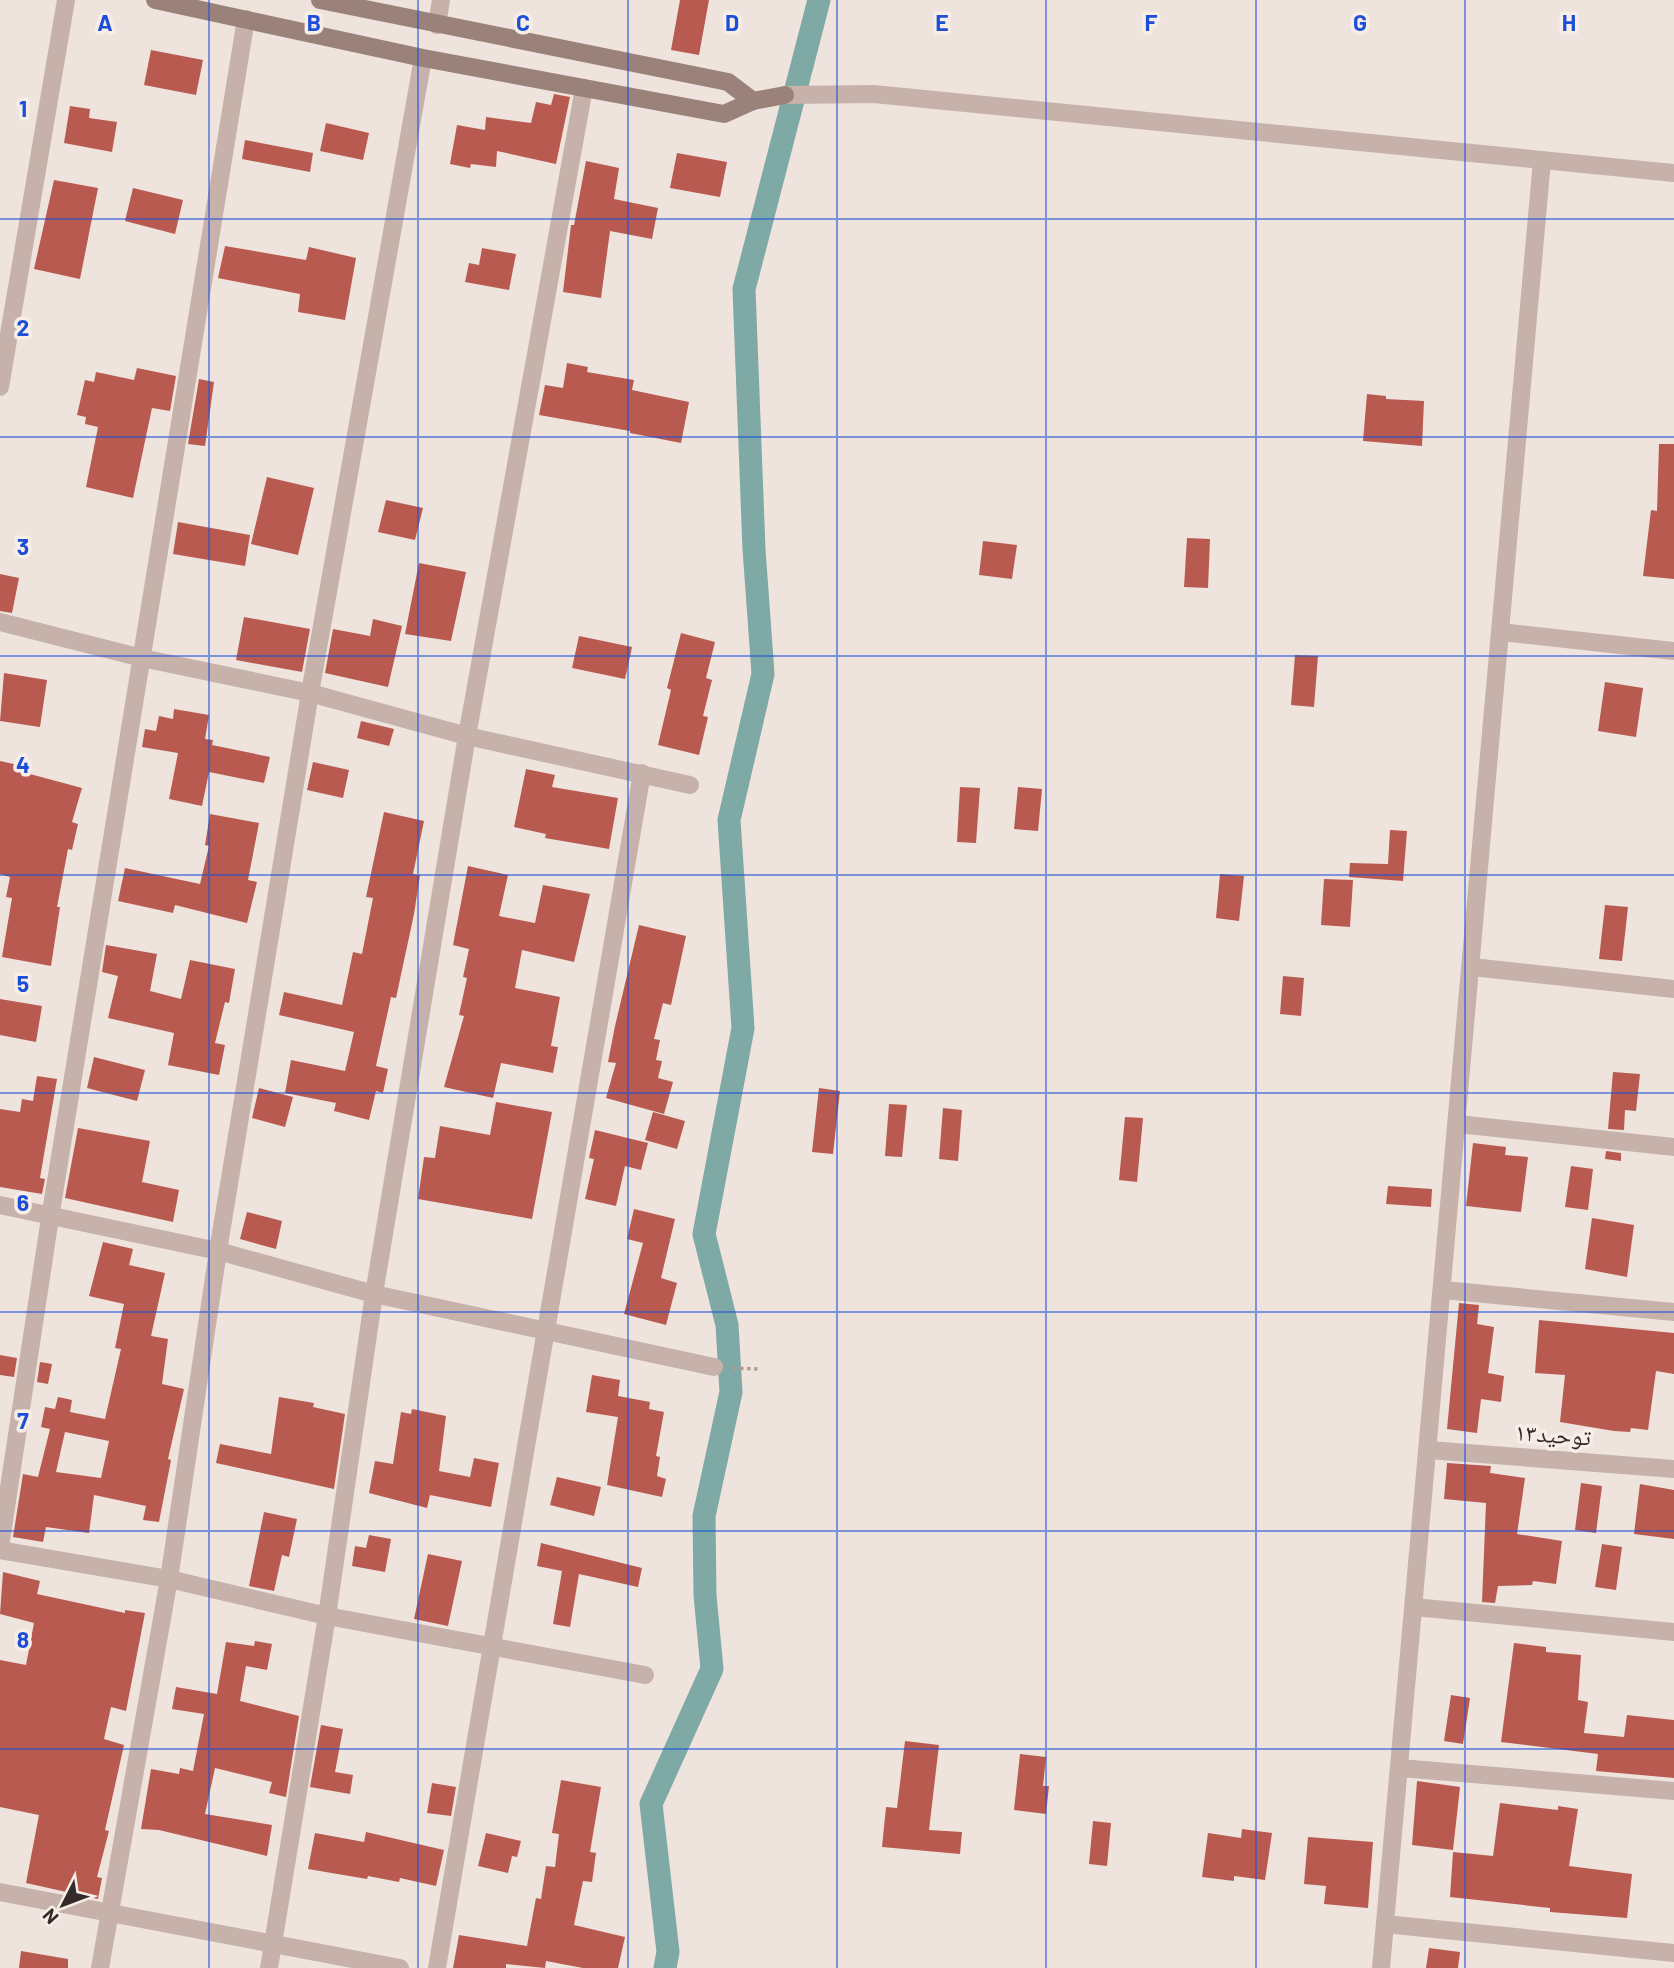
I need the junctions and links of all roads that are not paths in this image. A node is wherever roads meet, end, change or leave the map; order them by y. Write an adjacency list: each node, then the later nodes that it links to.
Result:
1 (66, 0): 12 (street)
2 (155, 0): 5 (street)
3 (320, 0): 6 (street)
4 (441, 0): 6 (street)
5 (246, 19): 7 (street); 16 (street)
6 (437, 25): 9 (street)
7 (423, 58): 8 (street); 17 (street)
8 (584, 88): 9 (street); 18 (street)
9 (753, 102): 10 (street)
10 (1542, 160): 11 (street); 14 (street)
11 (1674, 173)
12 (0, 387)
13 (0, 622): 16 (street)
14 (1501, 632): 15 (street); 21 (street)
15 (1674, 651)
16 (142, 658): 17 (street); 26 (street)
17 (310, 692): 18 (street); 27 (street)
18 (467, 736): 19 (street); 29 (street)
19 (642, 773): 20 (street); 31 (street)
20 (690, 785)
21 (1472, 967): 22 (street); 23 (street)
22 (1674, 989)
23 (1458, 1124): 24 (street); 28 (street)
24 (1674, 1147)
25 (0, 1205): 26 (street)
26 (50, 1218): 27 (street); 35 (street)
27 (218, 1251): 29 (street); 36 (street)
28 (1444, 1290): 30 (street); 33 (street)
29 (374, 1294): 31 (street); 38 (street)
30 (1674, 1312)
31 (548, 1329): 32 (street); 40 (street)
32 (714, 1367)
33 (1429, 1450): 34 (street, توحید۱۳); 37 (street)
34 (1674, 1469)
35 (0, 1548): 36 (street)
36 (169, 1579): 38 (street); 45 (street)
37 (1415, 1607): 39 (street); 42 (street)
38 (327, 1616): 40 (street); 47 (street)
39 (1674, 1632)
40 (490, 1646): 41 (street); 52 (street)
41 (645, 1675)
42 (1400, 1768): 43 (street); 46 (street)
43 (1674, 1791)
44 (0, 1892): 45 (street)
45 (110, 1912): 47 (street); 49 (street)
46 (1385, 1924): 48 (street); 53 (street)
47 (272, 1945): 50 (street); 51 (street)
48 (1674, 1953)
49 (100, 1968)
50 (269, 1968)
51 (400, 1968)
52 (438, 1968)
53 (1381, 1968)

